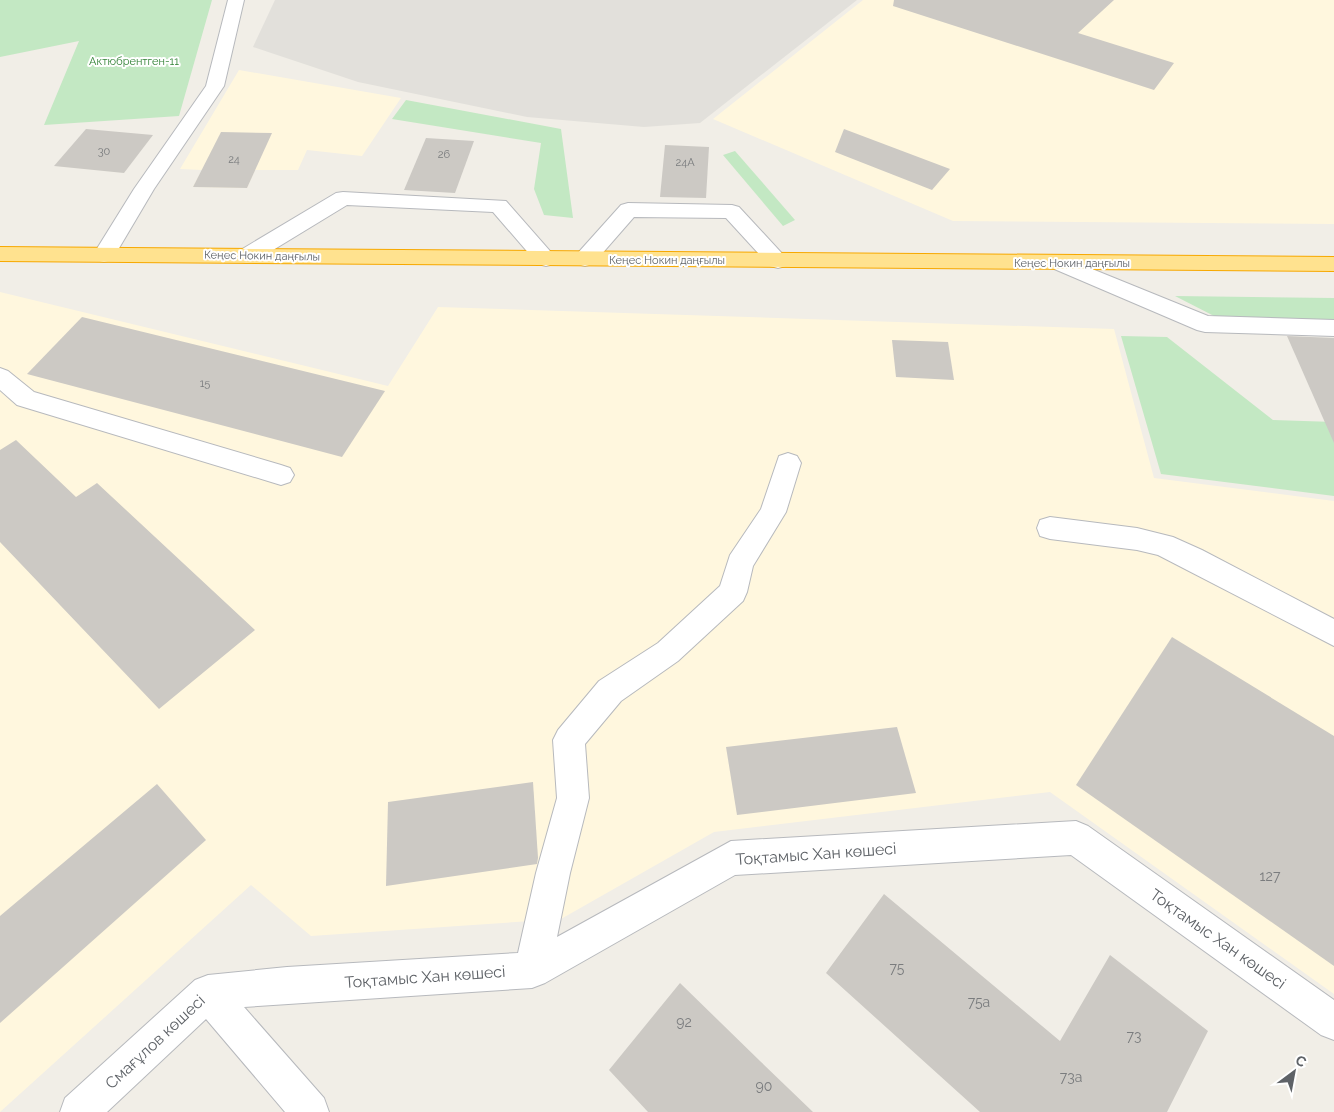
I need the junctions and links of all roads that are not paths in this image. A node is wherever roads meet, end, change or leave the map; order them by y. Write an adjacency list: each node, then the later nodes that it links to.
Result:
1 (236, 0): 3 (street)
2 (0, 254): 3 (highway, Кеңес Нокин даңғылы)
3 (104, 255): 4 (highway, Кеңес Нокин даңғылы)
4 (247, 256): 5 (highway, Кеңес Нокин даңғылы); 5 (street)
5 (546, 259): 6 (highway, Кеңес Нокин даңғылы)
6 (585, 259): 7 (highway, Кеңес Нокин даңғылы); 7 (street)
7 (778, 261): 8 (highway, Кеңес Нокин даңғылы)
8 (1060, 264): 9 (highway, Кеңес Нокин даңғылы); 10 (street)
9 (1334, 264)
10 (1334, 328)
11 (0, 377): 13 (street)
12 (788, 464): 16 (street)
13 (281, 475)
14 (1050, 528): 15 (street)
15 (1334, 632)
16 (532, 970): 17 (street, Тоқтамыс Хан көшесі); 18 (street, Тоқтамыс Хан көшесі)
17 (208, 993): 19 (street, Смағұлов көшесі); 20 (street)
18 (1334, 1022)
19 (79, 1112)
20 (310, 1112)

